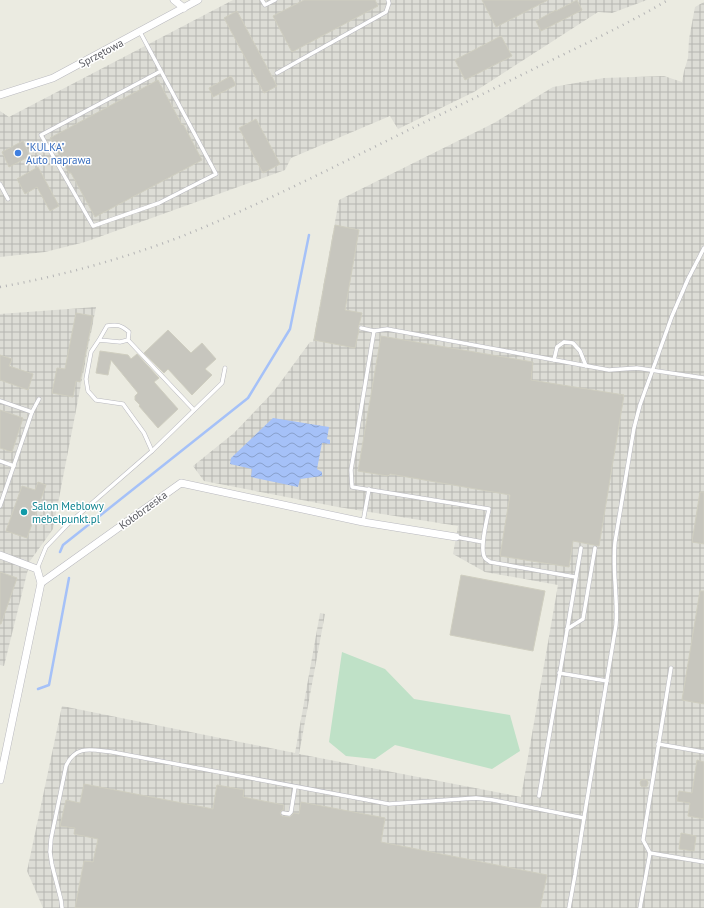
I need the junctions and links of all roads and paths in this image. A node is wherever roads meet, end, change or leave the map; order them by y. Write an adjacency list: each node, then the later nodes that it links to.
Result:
1 (174, 0): 6 (street)
2 (198, 0): 6 (street, Sprzętowa)
3 (262, 0): 4 (lane)
4 (275, 0)
5 (388, 0): 9 (lane)
6 (184, 8): 7 (street, Sprzętowa)
7 (140, 32): 8 (lane); 10 (street, Sprzętowa)
8 (161, 71): 8 (lane)
9 (277, 73)
10 (0, 95)
11 (0, 184): 12 (lane)
12 (0, 196)
13 (704, 248): 21 (lane)
14 (361, 328): 15 (lane)
15 (374, 331): 18 (lane); 30 (lane)
16 (99, 340): 17 (lane); 17 (lane); 27 (lane)
17 (128, 340): 25 (lane)
18 (554, 360): 19 (lane); 19 (lane)
19 (586, 366): 21 (lane)
20 (224, 368): 25 (lane)
21 (652, 370): 22 (lane); 44 (lane)
22 (704, 378)
23 (39, 399): 26 (lane)
24 (0, 401): 26 (lane)
25 (194, 410): 27 (lane)
26 (32, 412): 29 (lane)
27 (152, 451): 38 (lane)
28 (0, 461): 29 (lane)
29 (14, 466): 31 (lane)
30 (369, 489): 32 (lane); 34 (lane)
31 (0, 506)
32 (363, 522): 33 (street, Kołobrzeska); 40 (street, Kołobrzeska)
33 (456, 537): 34 (lane)
34 (483, 542): 39 (lane)
35 (581, 548): 39 (lane)
36 (595, 548): 41 (lane)
37 (0, 555): 38 (street)
38 (37, 569): 40 (street)
39 (576, 577): 41 (lane)
40 (41, 583): 47 (street)
41 (567, 629): 43 (lane)
42 (671, 668): 45 (lane)
43 (559, 673): 44 (lane); 49 (lane)
44 (607, 681): 51 (lane)
45 (658, 744): 46 (lane); 52 (lane)
46 (704, 752)
47 (0, 780)
48 (295, 787): 50 (lane); 51 (lane); 54 (lane)
49 (538, 796)
50 (283, 812)
51 (584, 818): 55 (lane)
52 (650, 853): 53 (lane); 56 (lane)
53 (704, 862)
54 (62, 908)
55 (569, 908)
56 (640, 908)

